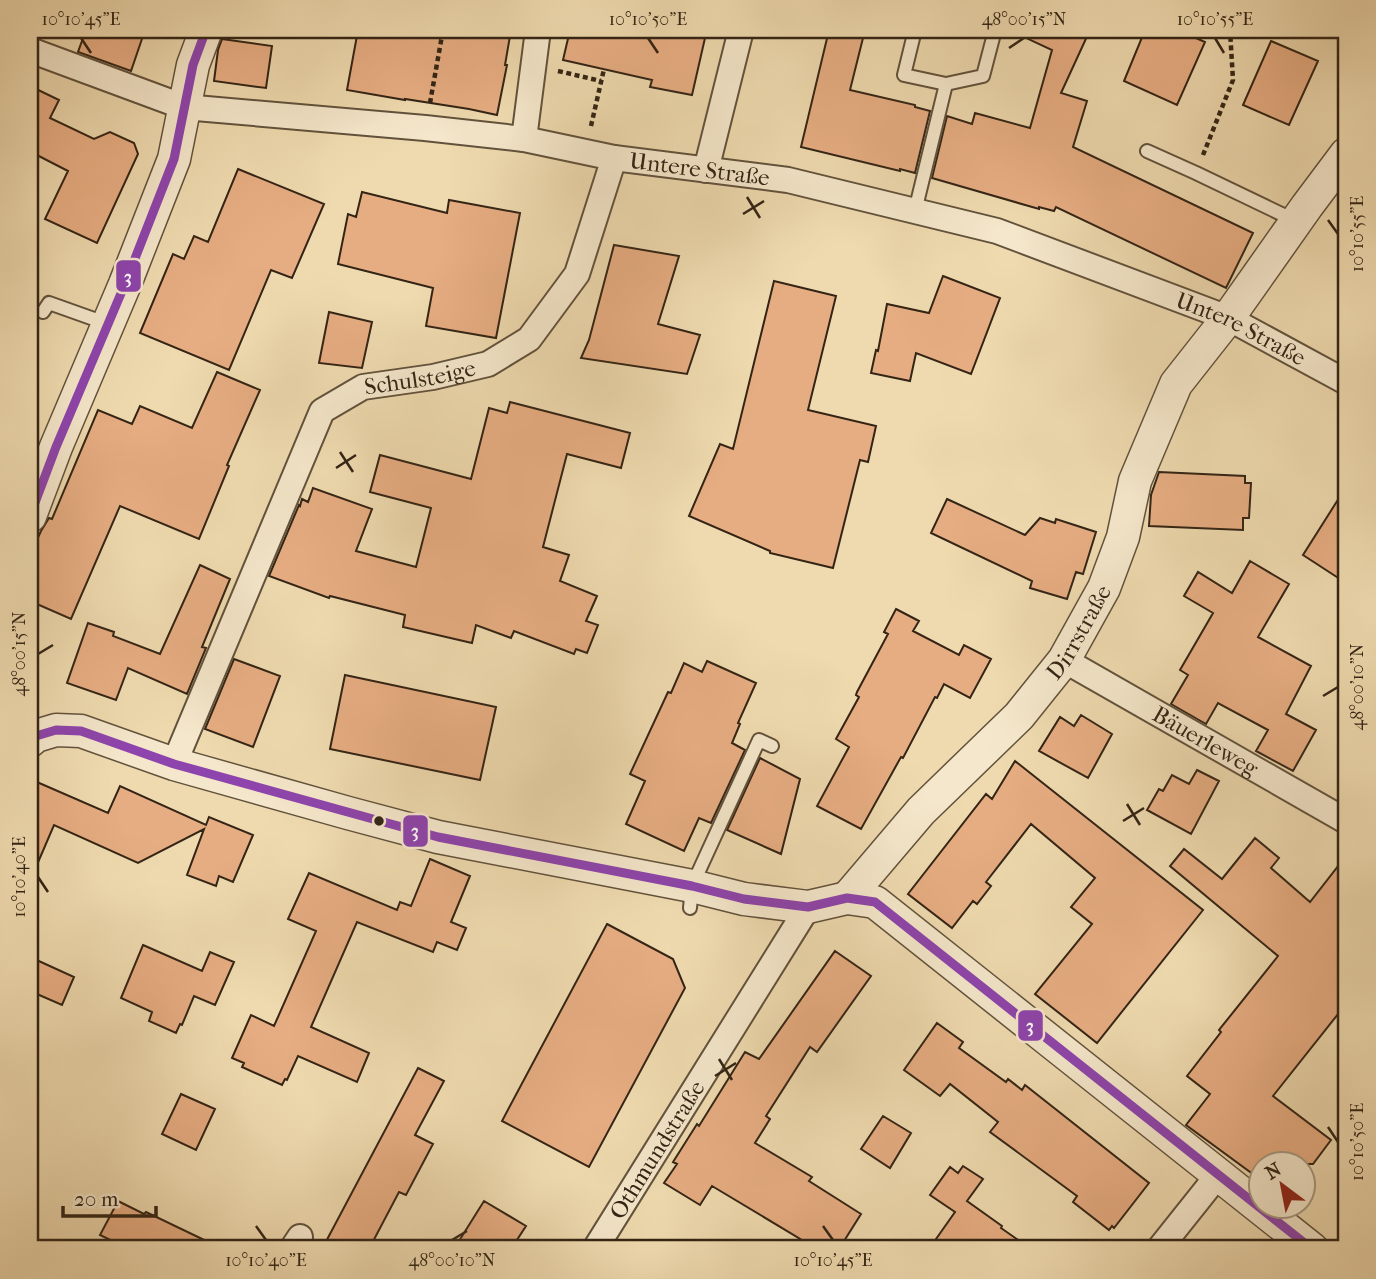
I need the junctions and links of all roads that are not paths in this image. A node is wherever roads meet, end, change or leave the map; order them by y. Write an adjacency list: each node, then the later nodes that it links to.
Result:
1 (206, 30): 8 (street)
2 (538, 30): 9 (street)
3 (741, 30): 13 (street)
4 (915, 30): 7 (lane)
5 (995, 30): 7 (lane)
6 (30, 50): 8 (street, Untere Straße)
7 (946, 84): 14 (lane)
8 (184, 107): 9 (street, Untere Straße); 18 (street)
9 (524, 139): 12 (street, Untere Straße)
10 (1147, 151): 15 (lane)
11 (1346, 153): 15 (street, Dirrstraße)
12 (614, 158): 13 (street, Untere Straße); 24 (street, Schulsteige)
13 (706, 170): 14 (street, Untere Straße)
14 (915, 211): 17 (street, Untere Straße)
15 (1296, 222): 17 (street, Dirrstraße)
16 (43, 312): 18 (lane)
17 (1228, 318): 19 (street, Untere Straße); 21 (street, Dirrstraße)
18 (108, 324): 20 (street)
19 (1346, 382)
20 (32, 502)
21 (1064, 660): 25 (street, Bäuerleweg); 27 (street, Dirrstraße)
22 (32, 733): 24 (street)
23 (772, 746): 26 (lane)
24 (174, 764): 26 (street)
25 (1346, 821)
26 (691, 897): 28 (street)
27 (847, 898): 28 (street); 29 (street)
28 (808, 907): 30 (street, Othmundstraße)
29 (1218, 1175): 31 (street); 32 (street)
30 (595, 1249)
31 (1159, 1249)
32 (1312, 1249)

